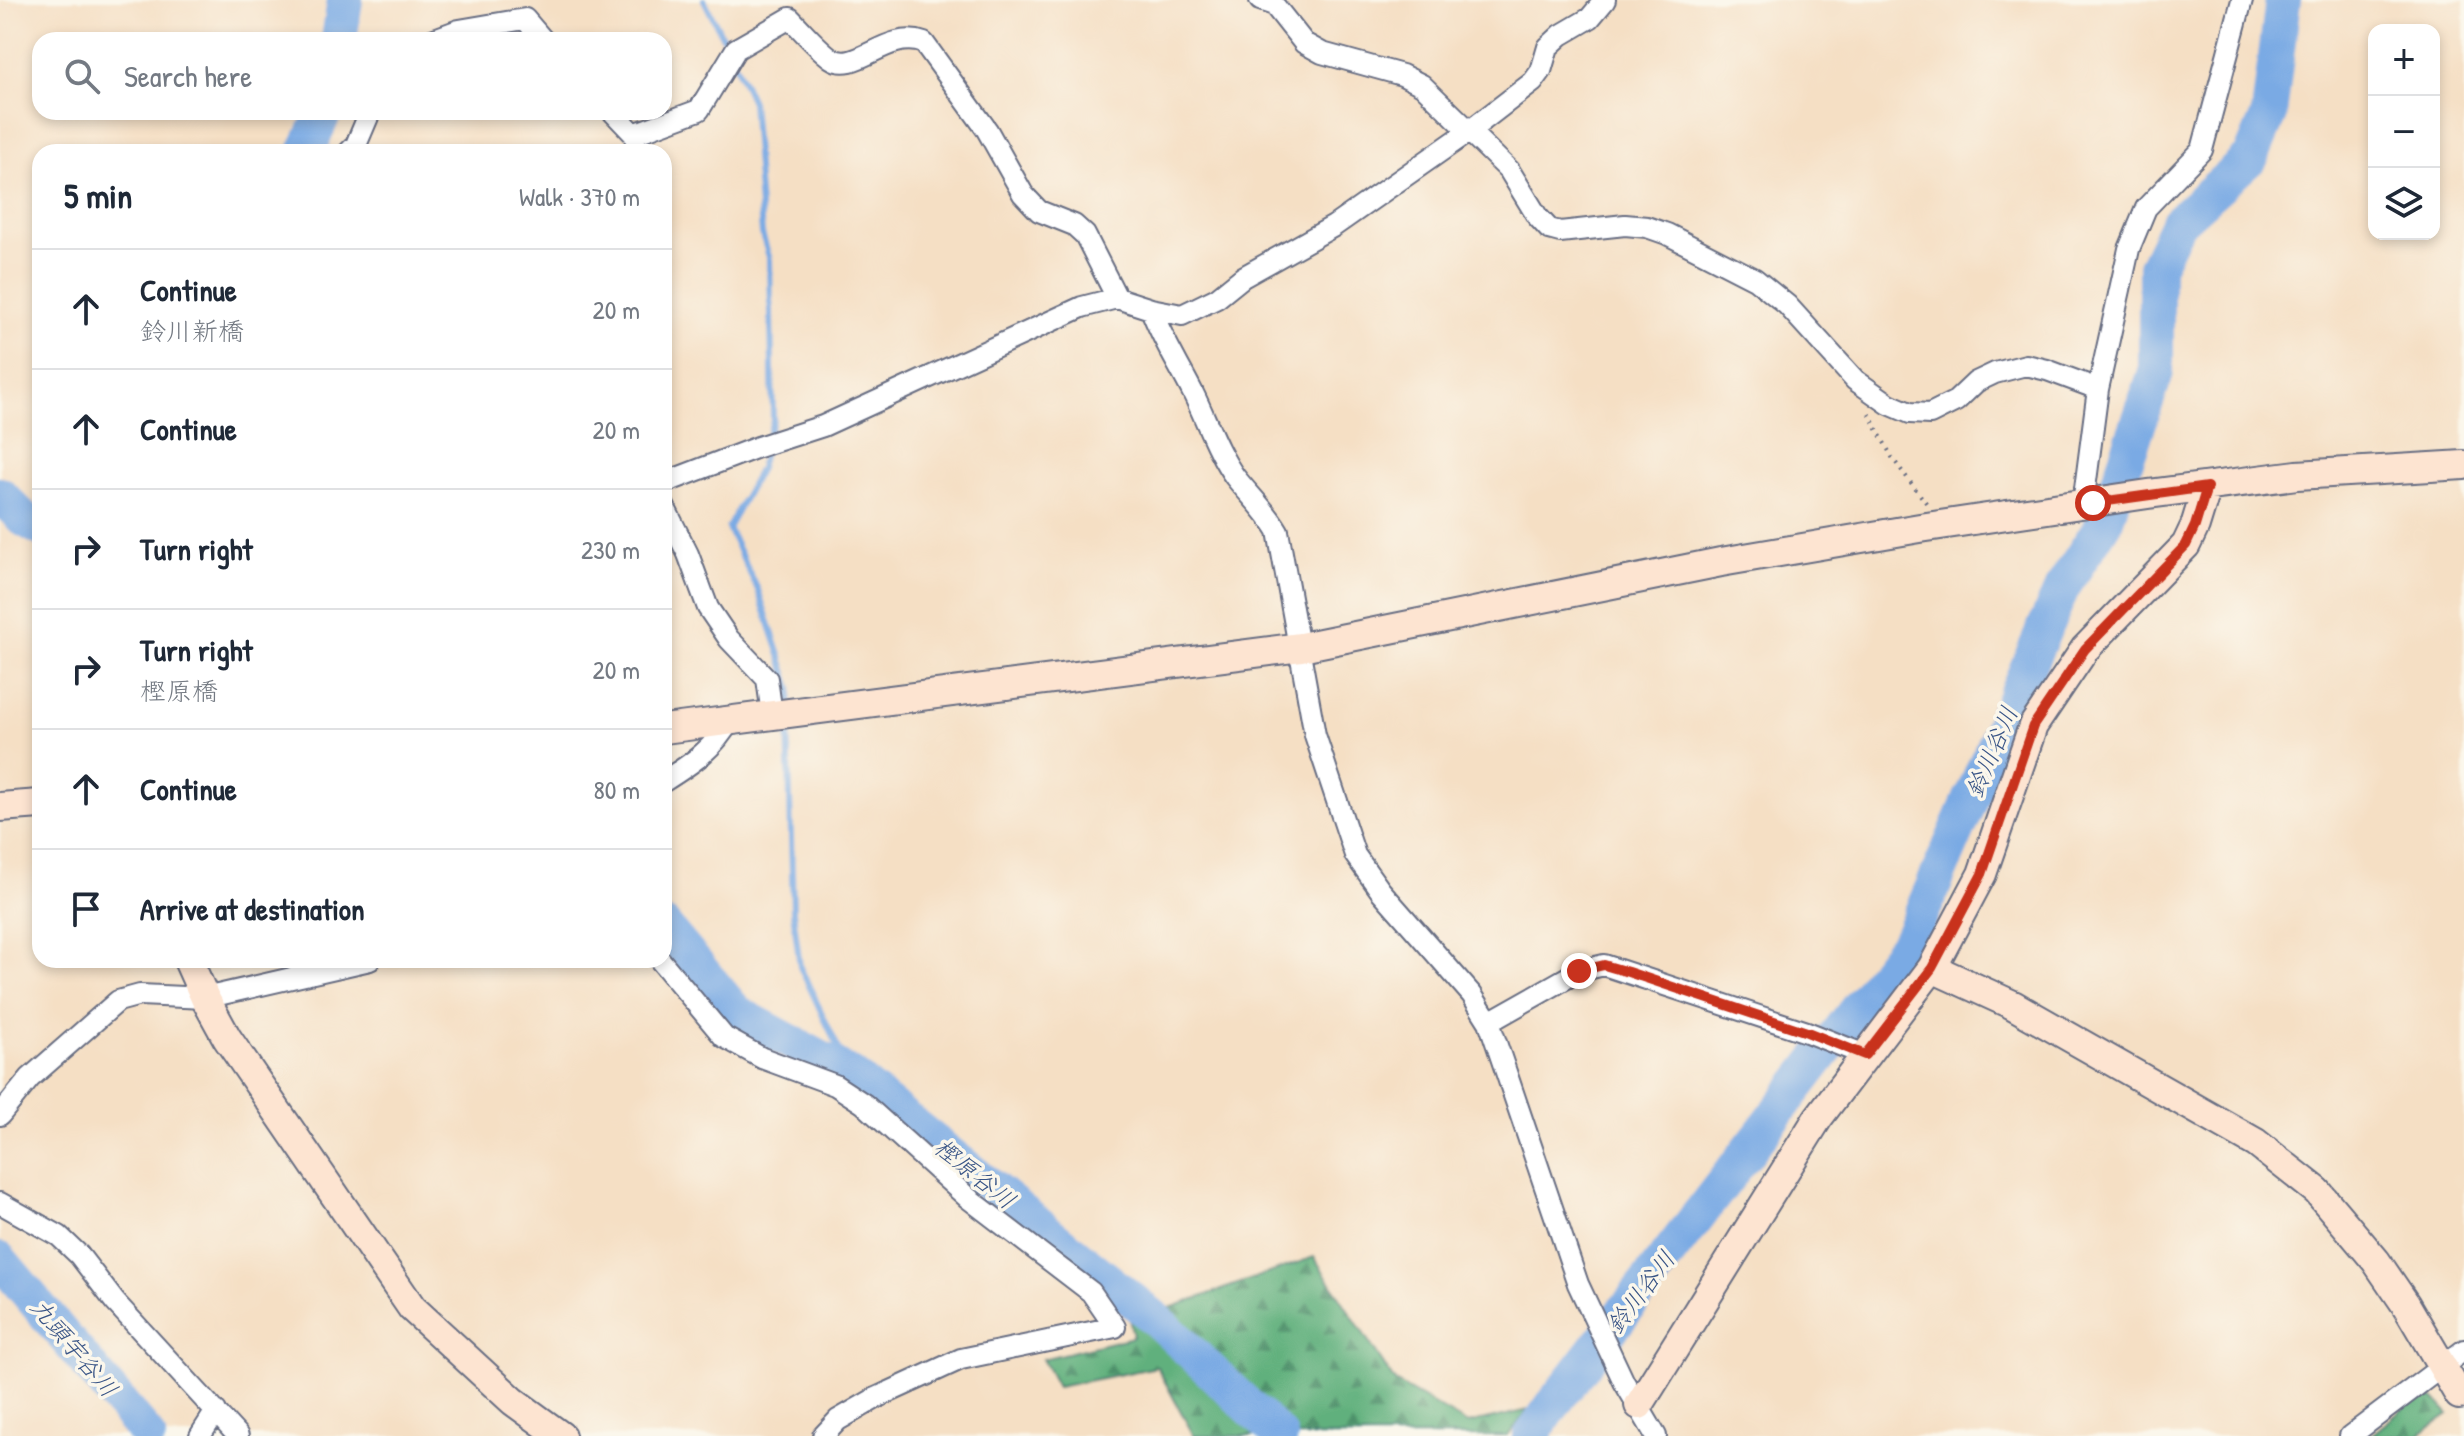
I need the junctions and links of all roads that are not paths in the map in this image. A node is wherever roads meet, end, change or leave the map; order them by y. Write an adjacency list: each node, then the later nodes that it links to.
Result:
1 (515, 0): 6 (street)
2 (1260, 0): 11 (street)
3 (1605, 0): 11 (street)
4 (2242, 0): 16 (street)
5 (790, 9): 12 (street); 14 (street)
6 (525, 19): 7 (street); 8 (street)
7 (454, 32)
8 (536, 32)
9 (367, 120): 13 (street)
10 (619, 120): 12 (street)
11 (1468, 132): 15 (street); 16 (street)
12 (637, 143)
13 (356, 144)
14 (1117, 298): 15 (street); 18 (street)
15 (1151, 309): 22 (street)
16 (2098, 389): 20 (street)
17 (2464, 465): 19 (street)
18 (672, 480)
19 (2207, 487): 20 (street); 32 (street)
20 (2088, 504): 22 (street)
21 (672, 522): 23 (street)
22 (1301, 647): 23 (street); 34 (street)
23 (783, 713): 24 (street)
24 (730, 720): 25 (street); 26 (street)
25 (672, 728)
26 (672, 776)
27 (32, 805): 28 (street)
28 (0, 807)
29 (192, 968): 33 (street)
30 (335, 968): 33 (street)
31 (667, 968): 45 (street)
32 (1932, 968): 35 (street); 38 (street)
33 (205, 998): 36 (street); 44 (street)
34 (1489, 1022): 35 (street); 40 (street)
35 (1858, 1052): 40 (street)
36 (0, 1115)
37 (0, 1203): 41 (street)
38 (2453, 1358): 39 (street); 47 (street)
39 (2459, 1395)
40 (1639, 1405): 46 (street)
41 (216, 1411): 42 (street); 43 (street)
42 (200, 1436)
43 (238, 1436)
44 (561, 1436)
45 (823, 1436)
46 (1656, 1436)
47 (2350, 1436)

